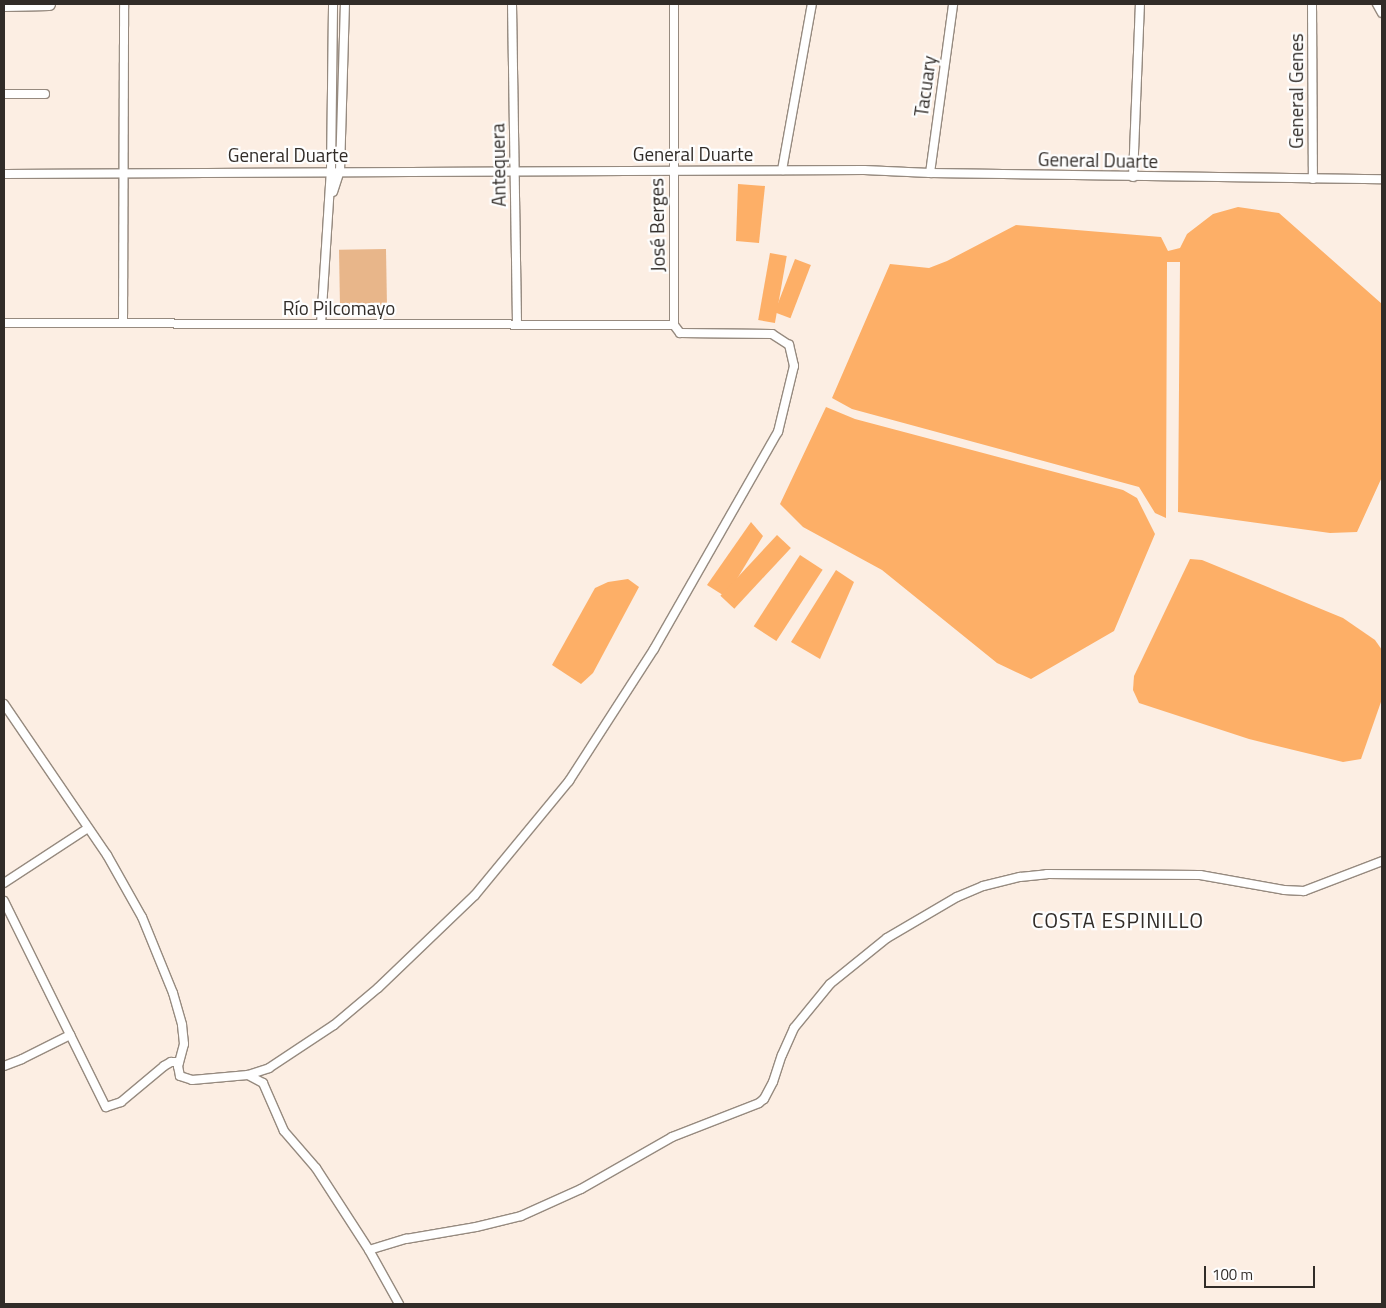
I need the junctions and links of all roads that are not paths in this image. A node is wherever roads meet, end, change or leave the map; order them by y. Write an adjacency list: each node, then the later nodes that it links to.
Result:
1 (49, 4): 12 (street)
2 (124, 4): 21 (street)
3 (333, 4): 18 (street)
4 (346, 4): 19 (street)
5 (512, 4): 20 (street, Antequera)
6 (674, 4): 16 (street, José Berges)
7 (812, 4): 17 (street)
8 (953, 4): 22 (street, Tacuary)
9 (1140, 4): 24 (street)
10 (1312, 4): 25 (street, General Genes)
11 (1377, 4): 13 (street)
12 (4, 5)
13 (1382, 13)
14 (4, 94): 15 (street)
15 (45, 94)
16 (672, 170): 17 (street, General Duarte); 20 (street, General Duarte); 32 (street, José Berges)
17 (782, 170): 22 (street, General Duarte)
18 (331, 171): 19 (street, General Duarte); 21 (street, General Duarte); 27 (street)
19 (340, 171): 20 (street, General Duarte); 27 (street)
20 (514, 171): 31 (street, Antequera)
21 (123, 173): 23 (street, General Duarte); 29 (street)
22 (930, 173): 24 (street, General Duarte)
23 (4, 174)
24 (1133, 177): 25 (street, General Duarte)
25 (1313, 179): 26 (street, General Duarte)
26 (1382, 179)
27 (330, 201): 30 (street)
28 (4, 323): 29 (street, Río Pilcomayo)
29 (123, 323): 30 (street, Río Pilcomayo)
30 (321, 324): 31 (street, Río Pilcomayo)
31 (517, 325): 32 (street, Río Pilcomayo)
32 (674, 326): 42 (street, Río Pilcomayo)
33 (4, 704): 34 (street)
34 (7, 716): 35 (street)
35 (88, 828): 37 (street); 40 (street)
36 (1382, 861): 43 (street)
37 (4, 883)
38 (4, 901): 39 (street)
39 (70, 1035): 40 (street); 41 (street)
40 (179, 1062): 42 (street, Río Pilcomayo)
41 (4, 1066)
42 (248, 1075): 43 (street)
43 (369, 1250): 44 (street)
44 (399, 1304)

